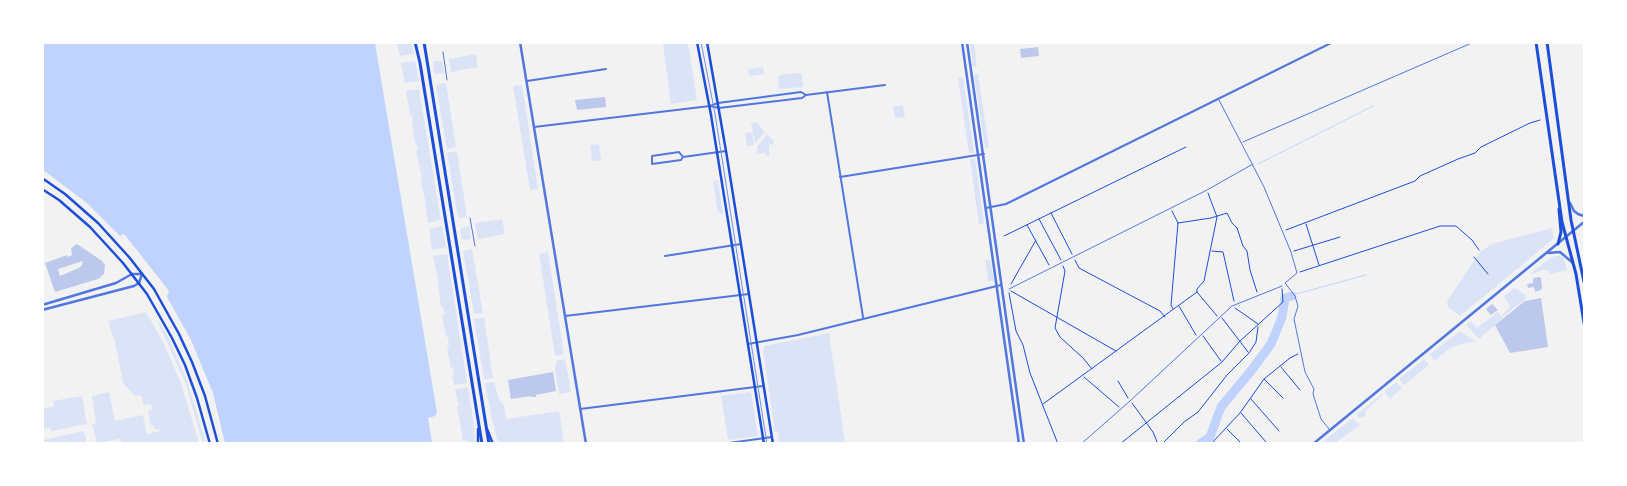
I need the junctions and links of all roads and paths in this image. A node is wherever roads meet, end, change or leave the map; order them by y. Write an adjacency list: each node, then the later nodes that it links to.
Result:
1 (415, 42): 134 (main road)
2 (424, 42): 125 (main road)
3 (520, 42): 15 (street)
4 (697, 42): 21 (main road)
5 (707, 42): 20 (main road)
6 (962, 42): 30 (street)
7 (967, 42): 29 (street)
8 (1333, 42): 19 (street)
9 (1474, 42): 25 (lane)
10 (1536, 42): 38 (main road)
11 (1547, 42): 37 (main road)
12 (443, 52): 14 (lane)
13 (606, 69): 15 (street)
14 (447, 80)
15 (526, 81): 24 (street)
16 (885, 86): 17 (street)
17 (827, 92): 18 (street); 33 (street)
18 (806, 95): 20 (street); 22 (street)
19 (1219, 99): 25 (lane); 40 (street)
20 (718, 103): 21 (street); 22 (main road)
21 (710, 106): 22 (street); 24 (street); 28 (main road)
22 (719, 108): 27 (main road)
23 (1540, 120): 49 (path)
24 (534, 126): 93 (street)
25 (1243, 143): 32 (lane)
26 (1186, 147): 42 (path)
27 (726, 151): 28 (street); 57 (main road)
28 (718, 152): 31 (street); 61 (main road)
29 (984, 154): 30 (street); 40 (street)
30 (978, 155): 33 (street); 39 (street)
31 (683, 157): 31 (street)
32 (1252, 164): 36 (lane); 52 (lane)
33 (840, 177): 96 (street)
34 (42, 178): 75 (main road)
35 (42, 189): 74 (main road)
36 (1207, 190): 41 (lane); 44 (path)
37 (1569, 200): 43 (street); 51 (main road)
38 (1560, 206): 54 (main road); 58 (main road)
39 (985, 208): 40 (street); 80 (street)
40 (991, 208): 79 (street)
41 (1171, 208): 48 (path); 67 (lane)
42 (1050, 213): 46 (path); 67 (path)
43 (1584, 216)
44 (1217, 217): 48 (path); 63 (path); 85 (path)
45 (470, 218): 60 (lane)
46 (1039, 218): 50 (path); 69 (path)
47 (1584, 222): 51 (street)
48 (1178, 223): 92 (path)
49 (1306, 223): 52 (path); 59 (path)
50 (1027, 224): 53 (path); 56 (path)
51 (1574, 230): 54 (street); 77 (main road)
52 (1283, 231): 64 (lane)
53 (1004, 236)
54 (1566, 236): 58 (street); 71 (main road)
55 (1340, 237): 59 (path)
56 (1036, 240): 72 (path); 82 (path)
57 (741, 244): 61 (street); 84 (main road)
58 (1558, 244): 65 (street)
59 (1313, 245): 64 (path); 70 (path)
60 (475, 246)
61 (733, 246): 66 (street); 86 (main road)
62 (1479, 250): 70 (path)
63 (1211, 251): 83 (path); 87 (path)
64 (1291, 252): 73 (lane)
65 (1546, 253): 71 (street); 127 (street)
66 (665, 256)
67 (1073, 257): 69 (lane); 94 (path)
68 (1474, 257): 76 (path)
69 (1062, 262): 72 (lane); 97 (path)
70 (1319, 264): 73 (path)
71 (1574, 264): 98 (main road)
72 (1051, 268): 82 (lane)
73 (1297, 273): 107 (lane)
74 (132, 274): 75 (street); 78 (main road); 88 (street)
75 (142, 274): 78 (street); 133 (main road)
76 (1488, 274)
77 (1584, 282)
78 (138, 283): 91 (street); 132 (main road)
79 (1002, 285): 80 (street); 142 (street)
80 (997, 286): 96 (street); 141 (street)
81 (1282, 286): 85 (lane); 99 (path)
82 (1008, 290): 97 (path); 120 (path)
83 (1197, 292): 89 (path); 95 (path)
84 (749, 294): 86 (street); 103 (main road)
85 (1258, 295): 87 (lane)
86 (740, 296): 93 (street); 104 (main road)
87 (1235, 304): 90 (lane)
88 (42, 305)
89 (1180, 306): 92 (path); 101 (path)
90 (1232, 306): 95 (lane); 99 (path)
91 (42, 310)
92 (1173, 310): 94 (path)
93 (565, 316): 121 (street)
94 (1164, 317): 105 (path)
95 (1219, 317): 100 (lane); 102 (path)
96 (863, 318): 103 (street)
97 (1057, 318): 105 (path); 110 (path)
98 (1584, 322)
99 (1258, 325): 102 (path); 106 (path)
100 (1201, 334): 101 (lane); 108 (path)
101 (1197, 338): 119 (lane)
102 (1240, 342): 106 (path); 108 (path)
103 (757, 343): 104 (street); 114 (main road)
104 (748, 344): 115 (main road)
105 (1117, 351): 110 (path)
106 (1249, 353): 147 (path)
107 (1301, 353): 109 (path); 127 (lane)
108 (1222, 362): 124 (path)
109 (1280, 366): 112 (path); 116 (path)
110 (1092, 369): 111 (path)
111 (1083, 376): 120 (path); 122 (path)
112 (1264, 379): 117 (path); 118 (path)
113 (1118, 381): 119 (path)
114 (763, 386): 115 (street); 129 (main road)
115 (755, 387): 121 (street); 130 (main road)
116 (1300, 390)
117 (1250, 398): 123 (path); 128 (path)
118 (1283, 398)
119 (1130, 401): 122 (lane); 124 (path)
120 (1043, 404): 143 (path)
121 (580, 409): 137 (street)
122 (1122, 409): 144 (lane)
123 (1240, 413): 126 (path); 131 (path)
124 (1147, 422): 145 (path); 146 (path)
125 (487, 428): 135 (main road); 136 (main road)
126 (1227, 428): 148 (path); 149 (path)
127 (1330, 430): 150 (street)
128 (1280, 432)
129 (772, 437): 130 (street); 140 (main road)
130 (763, 438): 138 (street); 139 (main road)
131 (1266, 442)
132 (210, 444)
133 (218, 444)
134 (480, 444)
135 (489, 444)
136 (493, 444)
137 (586, 444)
138 (722, 444)
139 (764, 444)
140 (773, 444)
141 (1019, 444)
142 (1024, 444)
143 (1058, 444)
144 (1081, 444)
145 (1120, 444)
146 (1158, 444)
147 (1162, 444)
148 (1211, 444)
149 (1242, 444)
150 (1313, 444)

